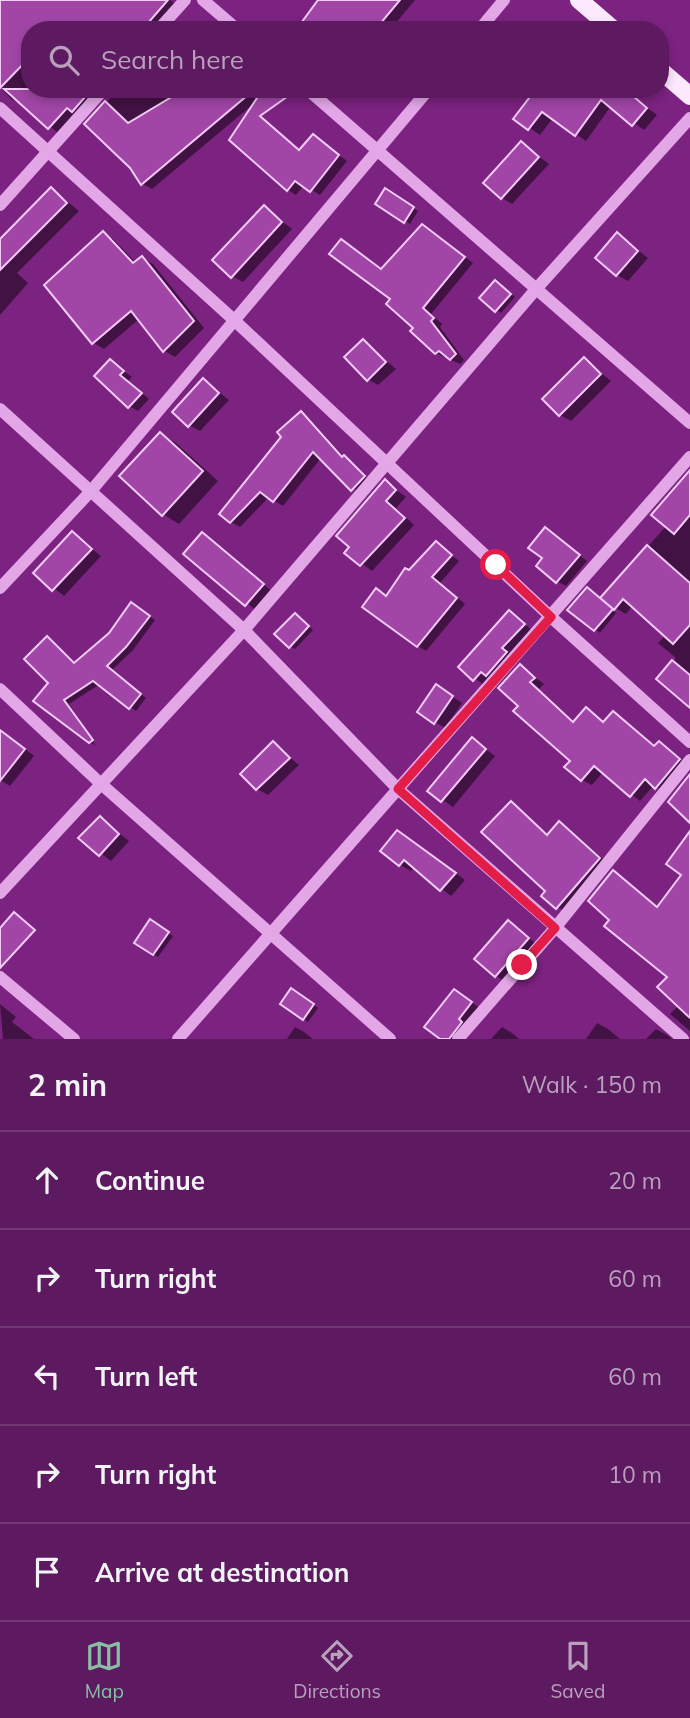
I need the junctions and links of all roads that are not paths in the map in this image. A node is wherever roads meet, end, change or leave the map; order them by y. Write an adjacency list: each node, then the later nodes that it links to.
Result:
1 (185, 0): 5 (street)
2 (203, 0): 6 (street)
3 (504, 0): 7 (street)
4 (579, 0): 8 (main road)
5 (166, 21)
6 (228, 21)
7 (486, 21)
8 (604, 21)
9 (669, 78): 10 (main road)
10 (690, 96)
11 (96, 98): 17 (street)
12 (317, 98): 16 (street)
13 (421, 98): 16 (street)
14 (0, 108): 17 (street)
15 (690, 118): 19 (street)
16 (377, 150): 19 (street); 20 (street)
17 (48, 152): 18 (street); 20 (street)
18 (0, 205)
19 (537, 288): 22 (street); 24 (street)
20 (234, 320): 24 (street); 25 (street)
21 (0, 409): 25 (street)
22 (690, 423)
23 (690, 457): 27 (street)
24 (388, 461): 27 (street); 28 (street)
25 (91, 491): 26 (street); 28 (street)
26 (0, 588)
27 (551, 617): 30 (street); 33 (street)
28 (244, 630): 32 (street); 33 (street)
29 (0, 689): 32 (street)
30 (690, 742)
31 (690, 760): 35 (street)
32 (100, 783): 34 (street); 36 (street)
33 (398, 789): 35 (street); 36 (street)
34 (0, 893)
35 (555, 928): 41 (street); 42 (street)
36 (270, 934): 39 (street); 40 (street)
37 (0, 977): 38 (street)
38 (74, 1039)
39 (178, 1039)
40 (390, 1039)
41 (458, 1039)
42 (683, 1039)

